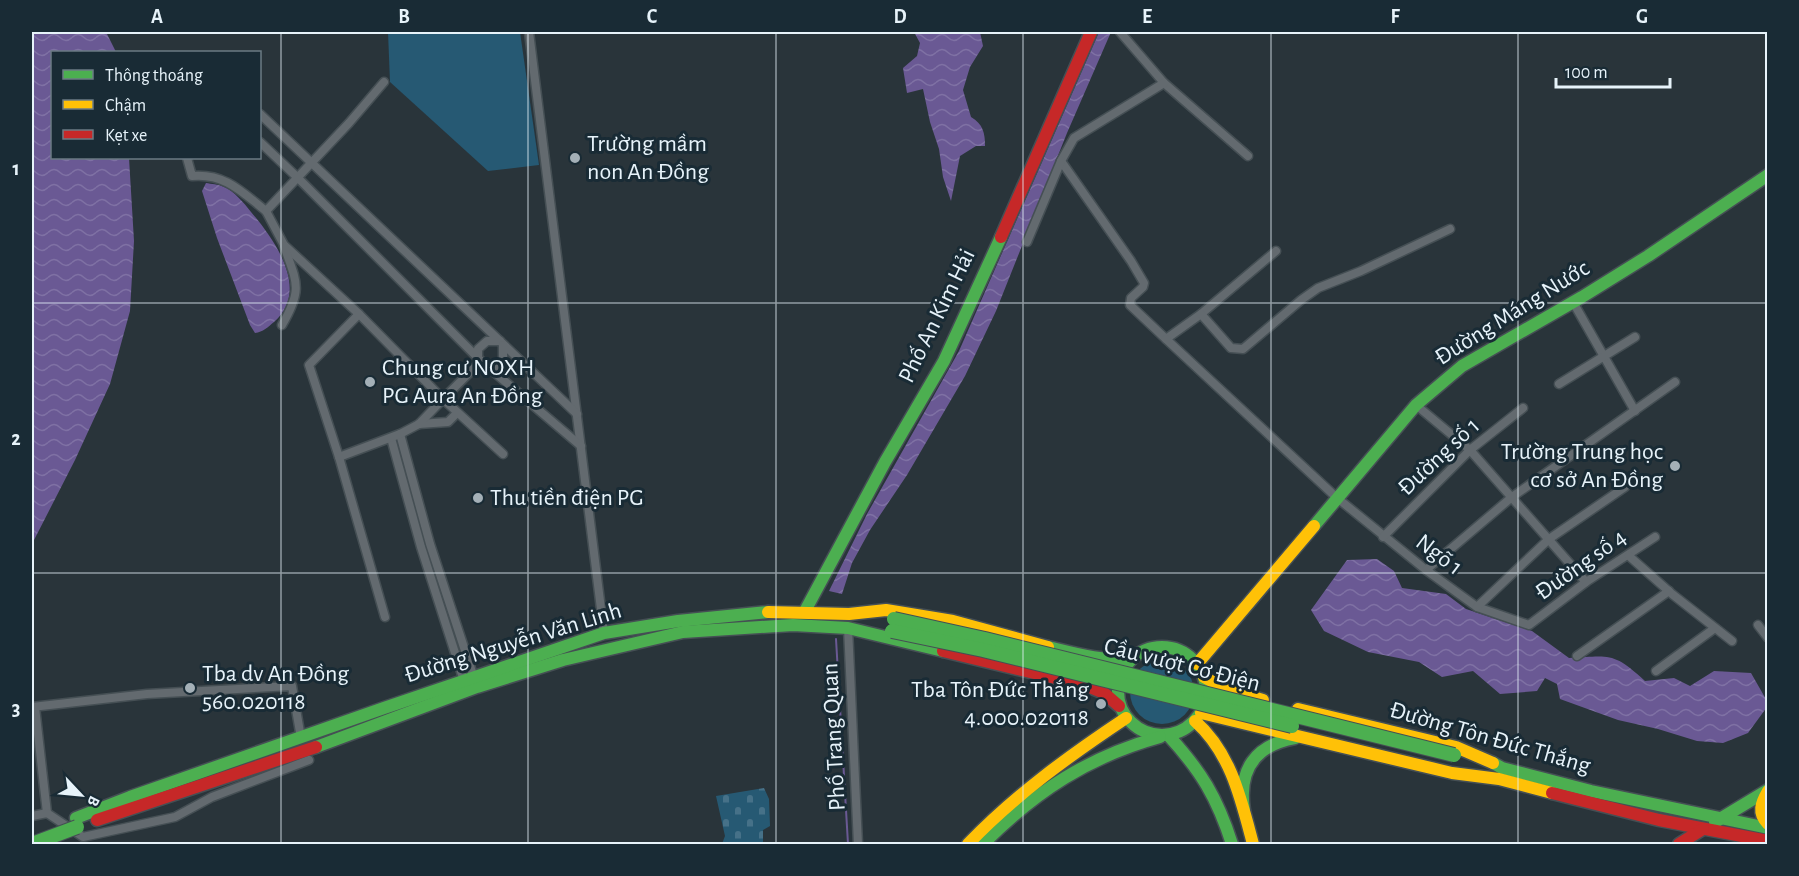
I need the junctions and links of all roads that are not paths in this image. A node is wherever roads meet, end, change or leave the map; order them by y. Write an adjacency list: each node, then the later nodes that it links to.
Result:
1 (529, 32): 36 (street)
2 (1091, 32): 54 (main road, Phố An Kim Hải)
3 (1119, 32): 5 (street)
4 (384, 82): 11 (street)
5 (1164, 83): 8 (street); 10 (street)
6 (261, 115): 11 (street)
7 (261, 143): 13 (street)
8 (1248, 156)
9 (187, 159): 14 (street)
10 (1061, 161): 16 (street); 24 (street, Ngõ 1)
11 (311, 162): 13 (street); 25 (street)
12 (1767, 175): 19 (main road, Đường Máng Nước)
13 (298, 178): 14 (street); 27 (street)
14 (266, 211): 17 (street)
15 (1450, 229): 21 (street)
16 (1027, 242)
17 (284, 245): 20 (street); 22 (street)
18 (1276, 251): 21 (street)
19 (1573, 302): 26 (street); 32 (main road, Đường Máng Nước)
20 (359, 314): 31 (street); 42 (street)
21 (1201, 314): 24 (street)
22 (282, 325)
23 (1635, 337): 26 (street)
24 (1166, 339): 44 (street, Ngõ 1)
25 (502, 343): 27 (street); 28 (street); 36 (street)
26 (1604, 356): 30 (street); 34 (street)
27 (480, 360): 28 (street); 31 (street)
28 (489, 368): 39 (street)
29 (1675, 382): 34 (street)
30 (1559, 384)
31 (443, 399): 35 (street); 37 (street)
32 (1416, 405): 40 (street); 44 (main road, Đường Máng Nước)
33 (1523, 408): 40 (street, Đường số 1)
34 (1635, 411): 45 (street)
35 (456, 413): 37 (street); 41 (street)
36 (577, 415): 39 (street)
37 (419, 424): 38 (street)
38 (395, 436): 42 (street); 68 (street)
39 (581, 446): 60 (street)
40 (1470, 450): 45 (street); 46 (street, Đường số 1)
41 (503, 454)
42 (339, 457): 55 (street)
43 (1625, 487): 48 (street)
44 (1336, 497): 46 (street, Ngõ 1); 65 (main road, Đường Máng Nước)
45 (1512, 497): 48 (street); 50 (street)
46 (1383, 537): 50 (street, Ngõ 1)
47 (1655, 537): 49 (street, Đường số 4)
48 (1549, 539): 51 (street); 53 (street)
49 (1629, 556): 51 (street, Đường số 4); 52 (street)
50 (1426, 570): 53 (street, Ngõ 1)
51 (1586, 582): 57 (street, Đường số 4)
52 (1668, 591): 59 (street); 63 (street)
53 (1477, 607): 57 (street, Ngõ 1)
54 (805, 611): 56 (main road, Đường Nguyễn Văn Linh); 60 (main road, Đường Nguyễn Văn Linh)
55 (385, 617)
56 (848, 621): 64 (main road, Đường Nguyễn Văn Linh); 68 (main road, Đường Nguyễn Văn Linh); 70 (main road, Đường Nguyễn Văn Linh); 76 (main road, Cầu vượt Cơ Điện, bridge); 88 (street, Phố Trang Quan)
57 (1529, 625)
58 (1758, 625): 61 (street)
59 (1715, 628): 62 (street); 66 (street)
60 (604, 633): 68 (main road, Đường Nguyễn Văn Linh)
61 (1767, 638)
62 (1732, 641)
63 (1577, 656)
64 (1131, 660): 65 (main road); 70 (main road)
65 (1197, 664): 67 (main road)
66 (1656, 671)
67 (1204, 677): 71 (main road); 76 (main road, Đường Tôn Đức Thắng)
68 (471, 684): 73 (main road, Đường Nguyễn Văn Linh); 82 (main road, Đường Nguyễn Văn Linh)
69 (33, 707): 73 (street); 79 (street)
70 (1123, 712): 72 (main road); 89 (main road)
71 (1198, 717): 72 (main road); 74 (main road, Đường Tôn Đức Thắng); 78 (main road)
72 (1164, 736): 90 (main road); 91 (main road)
73 (301, 738): 82 (main road, Đường Nguyễn Văn Linh)
74 (1301, 738): 76 (main road, Đường Tôn Đức Thắng); 78 (main road)
75 (309, 760): 79 (street)
76 (1500, 774): 81 (main road, Đường Tôn Đức Thắng); 84 (main road, Đường Tôn Đức Thắng)
77 (1767, 790): 81 (main road); 83 (main road)
78 (1244, 810): 92 (main road)
79 (47, 813): 80 (street)
80 (32, 816)
81 (1723, 817): 83 (main road, Đường Tôn Đức Thắng); 84 (main road)
82 (76, 822): 85 (main road, Đường Nguyễn Văn Linh); 87 (main road, Đường Nguyễn Văn Linh, bridge)
83 (1767, 826)
84 (1703, 829): 86 (main road, Đường Tôn Đức Thắng); 93 (main road)
85 (32, 833)
86 (1767, 841)
87 (32, 844)
88 (858, 844)
89 (968, 844)
90 (983, 844)
91 (1234, 844): 92 (main road)
92 (1253, 844)
93 (1679, 844)

